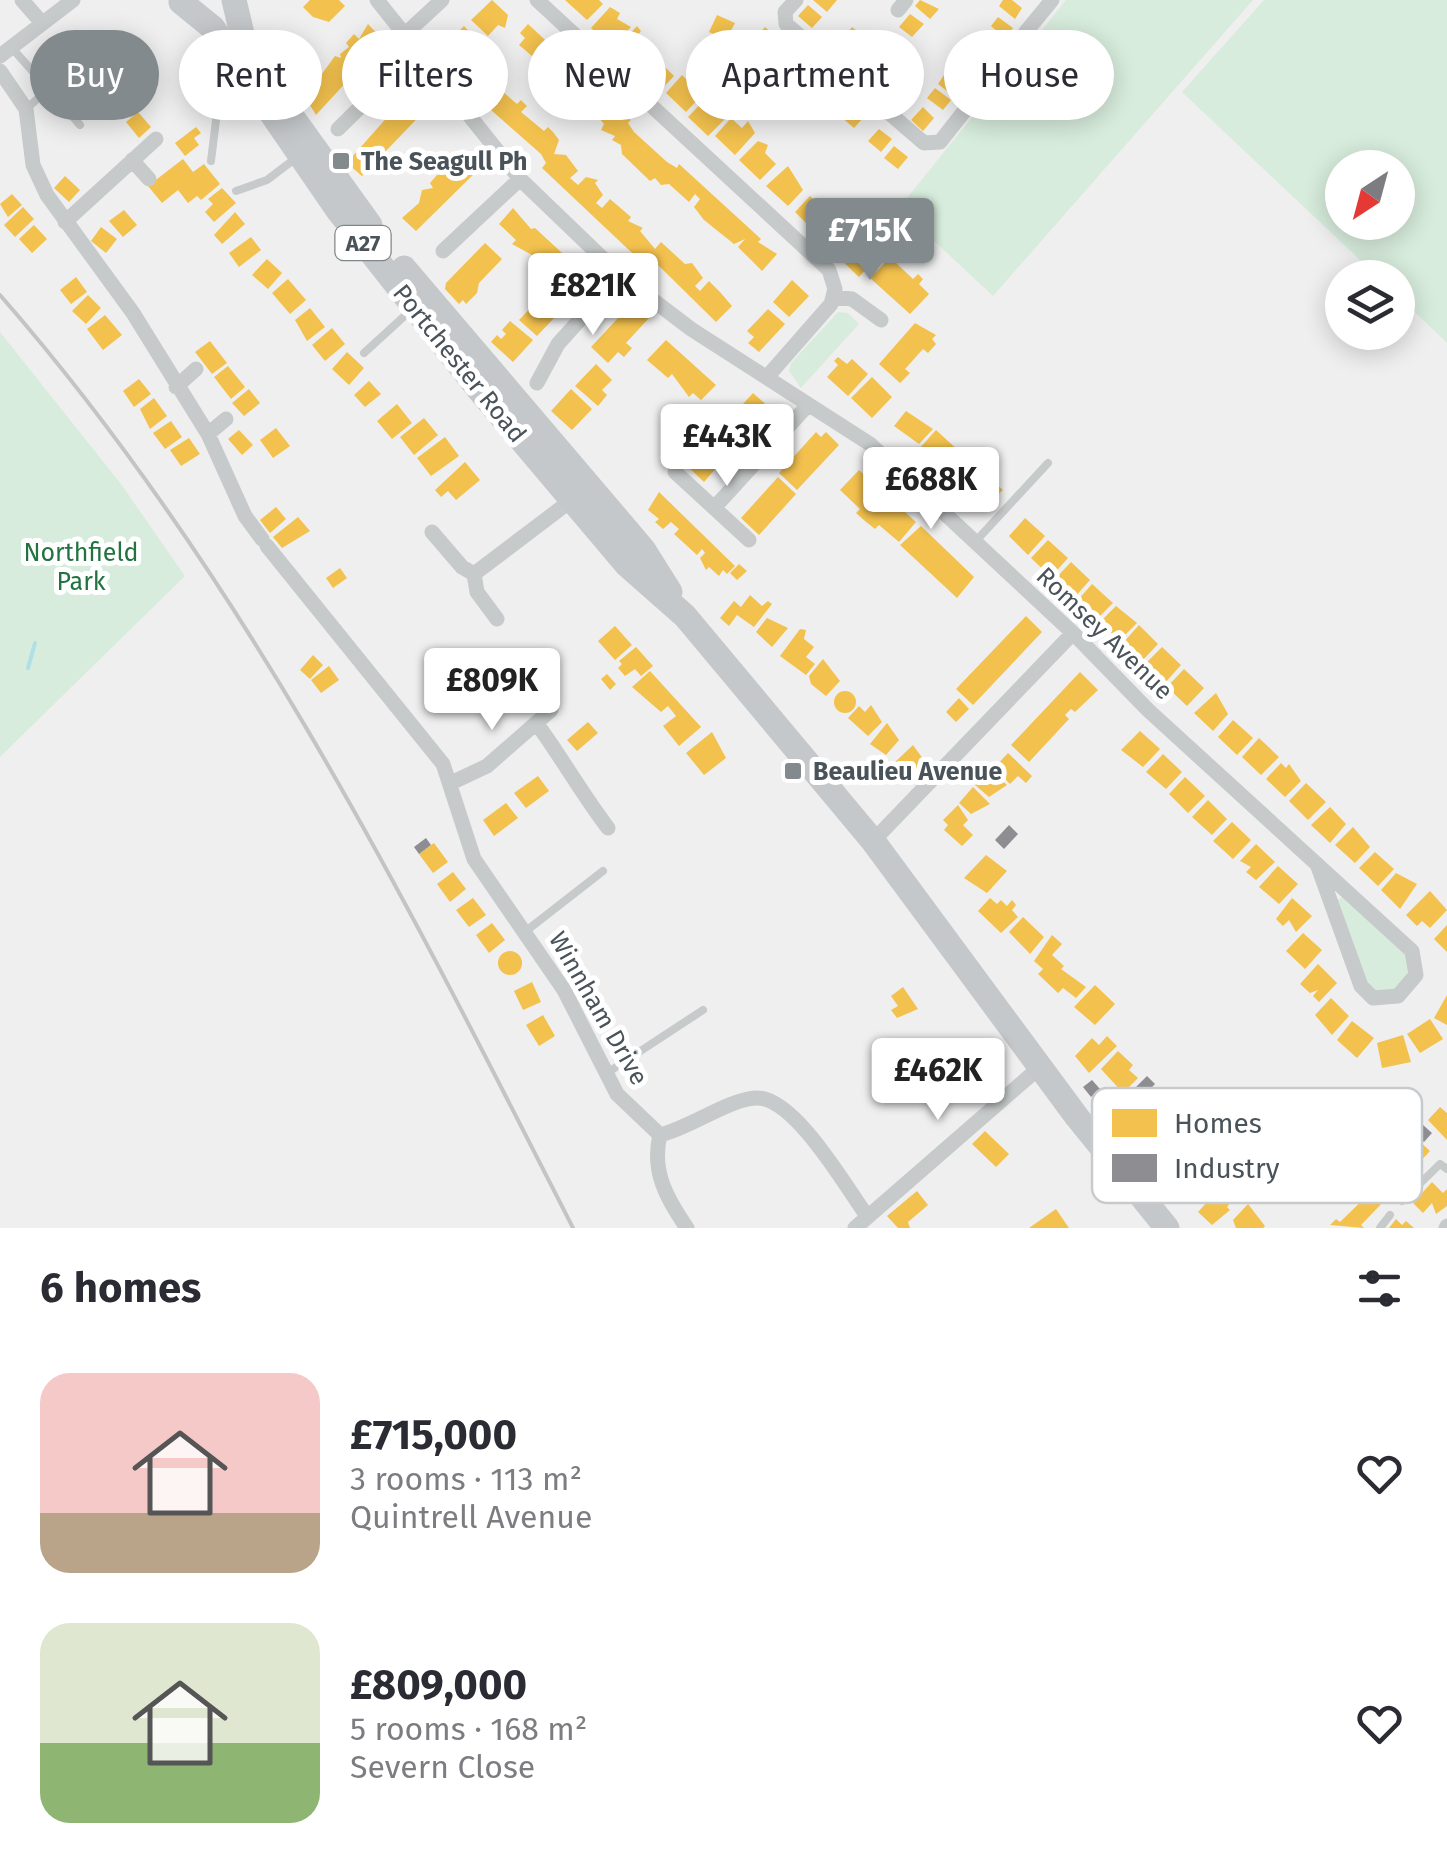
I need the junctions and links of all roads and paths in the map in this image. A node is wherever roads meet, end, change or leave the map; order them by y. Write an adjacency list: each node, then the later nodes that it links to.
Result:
1 (22, 0): 10 (street)
2 (73, 0): 10 (street)
3 (234, 0): 57 (main road, Portchester Road / A27)
4 (377, 0): 12 (street, Romsey Avenue)
5 (442, 0): 13 (street)
6 (536, 0): 38 (street)
7 (796, 0): 25 (street)
8 (1052, 0): 14 (street)
9 (178, 1): 11 (main road, Portchester Road / A27)
10 (42, 23): 15 (street)
11 (213, 30)
12 (399, 30)
13 (410, 30)
14 (1027, 30)
15 (6, 52): 17 (lane)
16 (0, 71): 19 (street)
17 (30, 74)
18 (30, 106): 19 (lane)
19 (26, 109): 35 (street, Winnham Drive)
20 (76, 120): 26 (lane)
21 (216, 120): 31 (lane)
22 (275, 120): 29 (main road, Portchester Road / A27)
23 (347, 120): 27 (street)
24 (472, 120): 32 (street, Romsey Avenue)
25 (957, 120)
26 (80, 124)
27 (338, 129)
28 (156, 139): 30 (street)
29 (299, 156): 34 (lane); 39 (main road, Portchester Road / A27)
30 (132, 160): 33 (street); 35 (street)
31 (211, 162)
32 (520, 179): 36 (street); 37 (street, Romsey Avenue)
33 (148, 180)
34 (236, 192)
35 (65, 222): 45 (street, Winnham Drive)
36 (444, 252)
37 (620, 275): 43 (street, Romsey Avenue); 44 (street)
38 (834, 298): 40 (street); 43 (street)
39 (414, 308): 41 (lane); 51 (main road, Portchester Road / A27)
40 (881, 320)
41 (364, 354)
42 (196, 370): 45 (street)
43 (767, 376): 46 (street, Romsey Avenue)
44 (538, 383)
45 (176, 387): 48 (street, Winnham Drive)
46 (808, 405): 52 (street); 55 (street, Romsey Avenue)
47 (226, 418): 48 (street)
48 (208, 434): 62 (street, Winnham Drive)
49 (1048, 463): 55 (lane)
50 (675, 472): 52 (street)
51 (573, 499): 56 (street); 57 (main road, Portchester Road / A27)
52 (714, 508): 54 (street)
53 (432, 532): 56 (street)
54 (748, 540)
55 (974, 543): 59 (street, Romsey Avenue)
56 (474, 574): 58 (street)
57 (684, 616): 66 (main road, Portchester Road / A27)
58 (496, 619)
59 (1073, 633): 66 (street); 67 (street, Romsey Avenue)
60 (551, 710): 61 (street)
61 (537, 724): 62 (street); 65 (street)
62 (450, 782): 63 (street, Winnham Drive)
63 (458, 821): 64 (street); 69 (street, Winnham Drive)
64 (440, 827)
65 (608, 828)
66 (873, 842): 71 (main road, Portchester Road / A27)
67 (1317, 864): 67 (street, Romsey Avenue)
68 (603, 871): 69 (lane)
69 (526, 931): 72 (street, Winnham Drive)
70 (703, 1010): 72 (lane)
71 (1040, 1067): 73 (main road, Portchester Road / A27); 79 (street)
72 (607, 1072): 74 (street, Winnham Drive)
73 (1092, 1133)
74 (660, 1134): 79 (street); 80 (street)
75 (1447, 1170): 76 (lane)
76 (1422, 1181)
77 (1147, 1203): 81 (main road, Portchester Road / A27)
78 (1390, 1215): 82 (lane)
79 (861, 1222)
80 (687, 1228)
81 (1167, 1228)
82 (1380, 1228)

